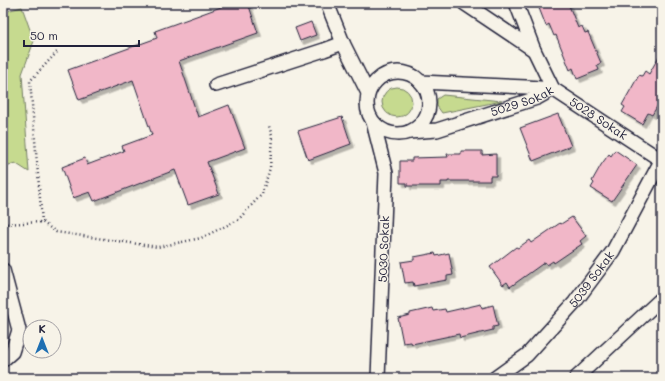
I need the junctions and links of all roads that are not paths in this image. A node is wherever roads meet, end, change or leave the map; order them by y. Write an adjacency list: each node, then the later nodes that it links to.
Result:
1 (327, 3): 4 (street)
2 (464, 3): 5 (street)
3 (516, 3): 5 (street)
4 (343, 43): 7 (street); 9 (street)
5 (534, 50): 8 (street)
6 (421, 82): 8 (street, 5029 Sokak); 9 (street); 11 (street)
7 (216, 85)
8 (553, 89): 11 (street, 5029 Sokak); 12 (street, 5028 Sokak)
9 (368, 94): 10 (street)
10 (373, 122): 11 (street); 16 (street, 5030 Sokak)
11 (409, 132)
12 (662, 160): 17 (street, 5039 Sokak)
13 (3, 270): 15 (street)
14 (662, 298): 18 (street)
15 (3, 360)
16 (378, 378)
17 (495, 378)
18 (576, 378)

